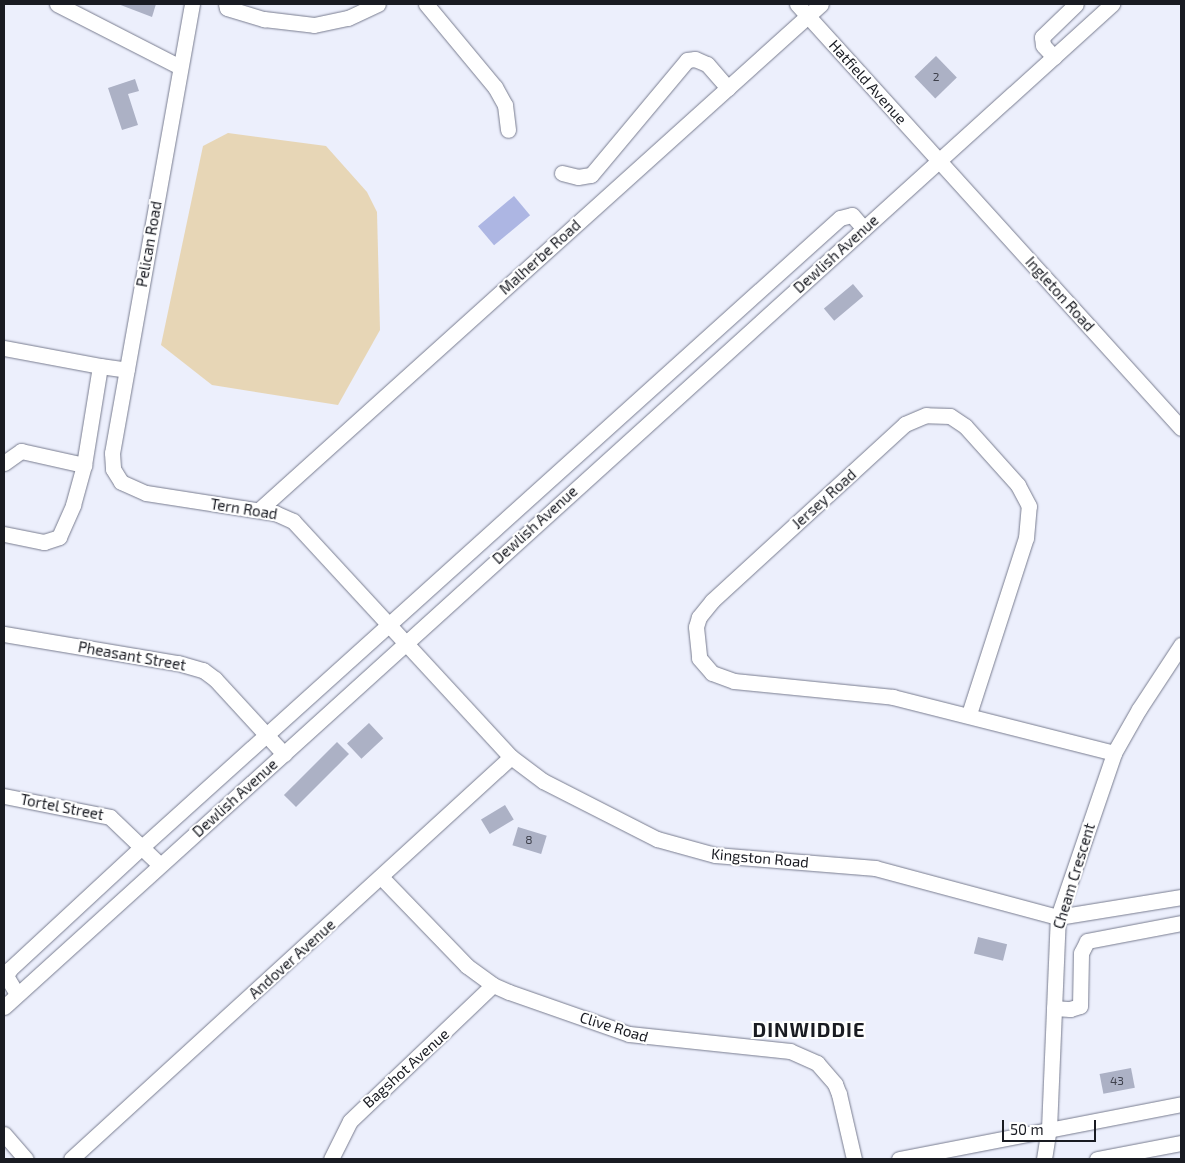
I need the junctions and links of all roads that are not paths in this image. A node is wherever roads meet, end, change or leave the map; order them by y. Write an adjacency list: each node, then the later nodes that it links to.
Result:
1 (57, 4): 12 (street)
2 (192, 4): 12 (street, Pelican Road)
3 (226, 4): 4 (street)
4 (378, 4)
5 (426, 4): 14 (street)
6 (797, 4): 10 (street, Hatfield Avenue)
7 (821, 4): 10 (street, Malherbe Road)
8 (1076, 4): 11 (street)
9 (1112, 4): 11 (street, Dewlish Avenue)
10 (808, 16): 13 (street, Malherbe Road); 15 (street, Hatfield Avenue)
11 (1054, 57): 15 (street, Dewlish Avenue)
12 (180, 67): 20 (street, Pelican Road)
13 (728, 88): 16 (street); 27 (street, Malherbe Road)
14 (508, 130)
15 (939, 159): 17 (street, Dewlish Avenue); 23 (street, Ingleton Road)
16 (562, 173)
17 (859, 223): 21 (street, Dewlish Avenue); 22 (street, Dewlish Avenue)
18 (4, 348): 19 (street)
19 (100, 366): 20 (street); 25 (street)
20 (126, 370): 26 (street, Pelican Road)
21 (633, 406): 22 (street); 29 (street, Dewlish Avenue)
22 (647, 424): 30 (street, Dewlish Avenue)
23 (1181, 428)
24 (4, 463): 25 (street)
25 (84, 465): 28 (street)
26 (121, 482): 27 (street, Tern Road)
27 (259, 510): 31 (street, Tern Road)
28 (4, 534)
29 (465, 557): 30 (street); 31 (street, Dewlish Avenue)
30 (480, 575): 33 (street, Dewlish Avenue)
31 (388, 626): 33 (street, Tern Road); 36 (street, Dewlish Avenue)
32 (4, 634): 36 (street, Pheasant Street)
33 (404, 644): 38 (street, Dewlish Avenue); 39 (street, Kingston Road)
34 (1181, 645): 37 (street, Cheam Crescent)
35 (969, 714): 35 (street, Jersey Road); 37 (street, Jersey Road)
36 (266, 736): 38 (street, Pheasant Street); 41 (street, Dewlish Avenue)
37 (1114, 753): 45 (street, Cheam Crescent)
38 (284, 754): 42 (street, Dewlish Avenue)
39 (511, 757): 43 (street, Andover Avenue); 45 (street, Kingston Road)
40 (4, 796): 41 (street, Tortel Street)
41 (144, 846): 42 (street, Tortel Street); 48 (street, Dewlish Avenue)
42 (160, 865): 48 (street, Dewlish Avenue)
43 (382, 878): 47 (street, Clive Road); 56 (street, Andover Avenue)
44 (1181, 897): 45 (street, Kingston Road)
45 (1058, 917): 50 (street, Cheam Crescent)
46 (1181, 922): 50 (street)
47 (493, 985): 57 (street, Bagshot Avenue); 58 (street, Clive Road)
48 (17, 994): 49 (street, Dewlish Avenue)
49 (4, 1007)
50 (1054, 1008): 52 (street, Cheam Crescent)
51 (1181, 1104): 52 (street)
52 (1049, 1129): 59 (street); 60 (street, Cheam Crescent)
53 (4, 1134): 55 (street)
54 (1181, 1143): 61 (street)
55 (26, 1159)
56 (71, 1159)
57 (331, 1159)
58 (854, 1159)
59 (899, 1159)
60 (1044, 1159)
61 (1098, 1159)

